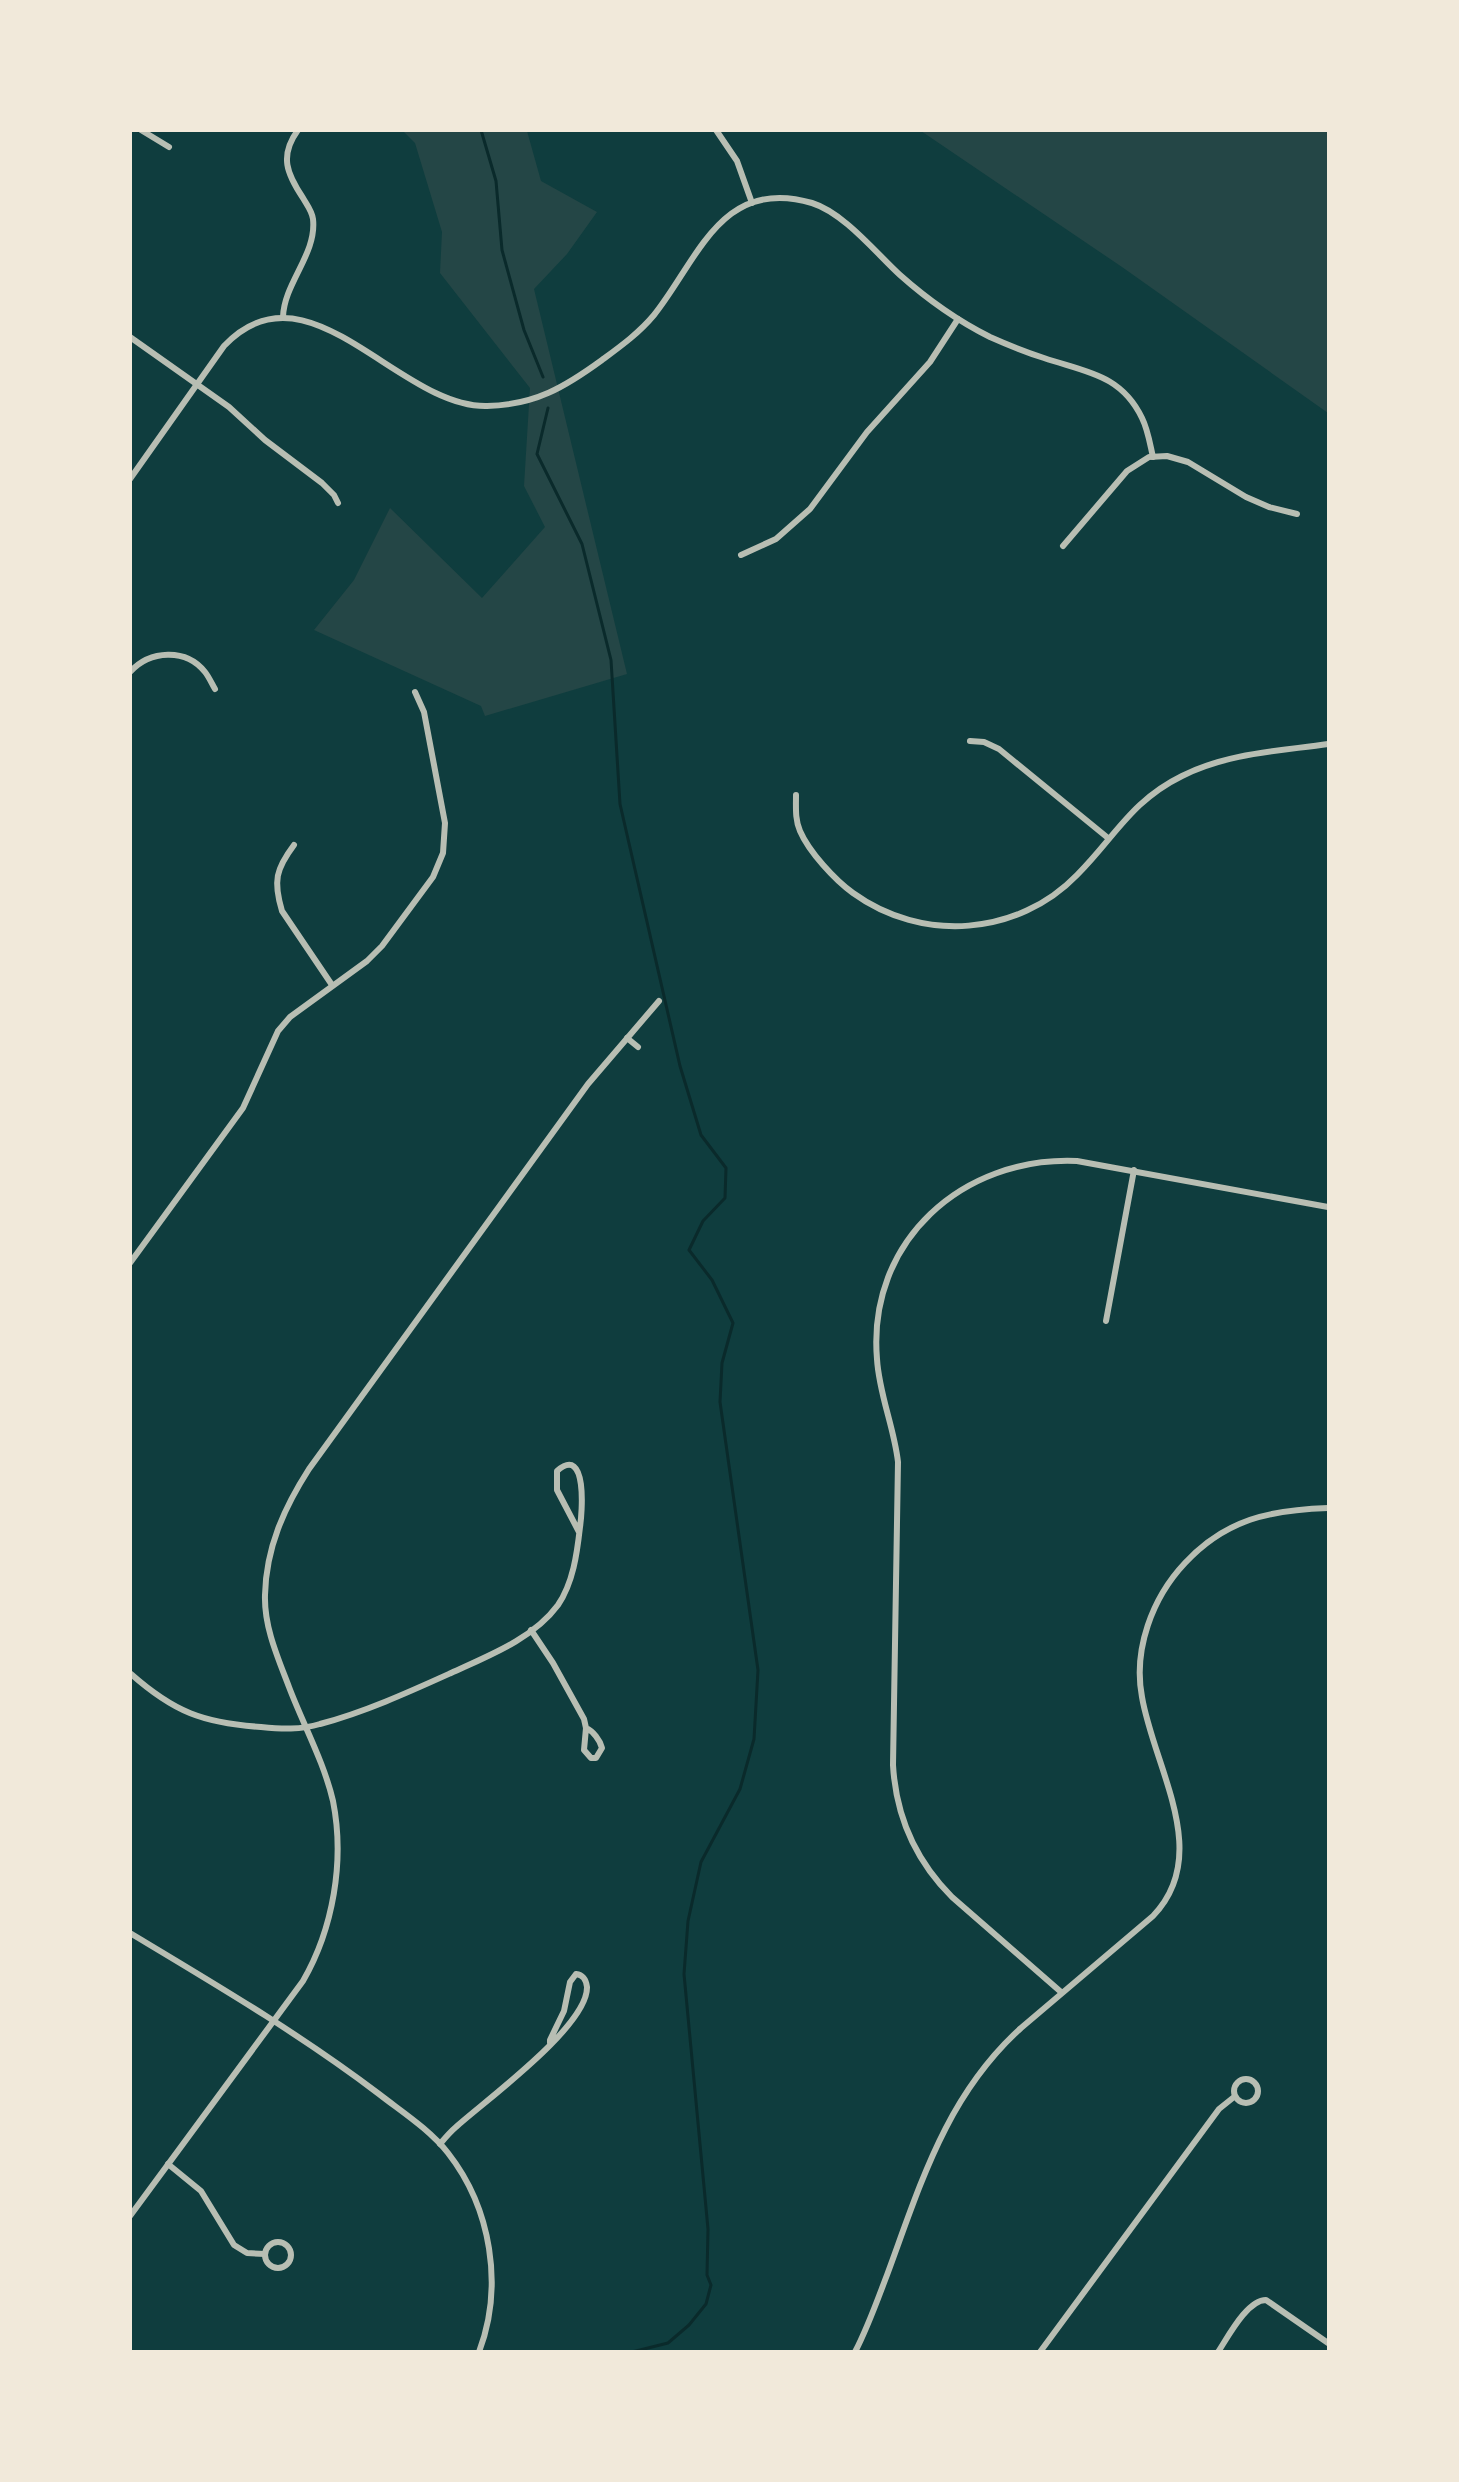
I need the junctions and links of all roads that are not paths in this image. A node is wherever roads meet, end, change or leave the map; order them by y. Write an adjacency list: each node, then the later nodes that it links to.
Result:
1 (141, 130): 4 (street)
2 (298, 130): 6 (street)
3 (716, 130): 5 (street)
4 (169, 147)
5 (753, 202): 6 (street); 7 (street)
6 (283, 317): 9 (street)
7 (958, 319): 10 (street); 15 (street)
8 (130, 337): 9 (street)
9 (198, 384): 11 (street); 12 (street)
10 (1152, 457): 13 (street); 14 (street)
11 (130, 479)
12 (338, 504)
13 (1297, 514)
14 (1063, 546)
15 (741, 555)
16 (130, 672): 17 (street)
17 (214, 689)
18 (416, 692): 24 (street)
19 (970, 741): 22 (street)
20 (1329, 744): 22 (street)
21 (796, 795): 22 (street)
22 (1108, 838)
23 (294, 845): 24 (street)
24 (332, 985): 30 (street)
25 (659, 1001): 26 (street)
26 (627, 1038): 27 (street); 36 (street)
27 (638, 1047)
28 (1134, 1170): 29 (street); 31 (street); 39 (street)
29 (1329, 1207)
30 (130, 1263)
31 (1106, 1321)
32 (1329, 1508): 39 (street)
33 (579, 1532): 33 (street); 34 (street)
34 (531, 1630): 36 (street); 37 (street)
35 (131, 1674): 36 (street)
36 (305, 1727): 40 (street)
37 (586, 1728): 37 (street)
38 (130, 1933): 40 (street)
39 (1061, 1992): 49 (street)
40 (274, 2020): 43 (street); 44 (street)
41 (550, 2043): 41 (street); 43 (street)
42 (1234, 2097): 42 (street); 50 (street)
43 (440, 2144): 48 (street)
44 (168, 2164): 45 (street); 46 (street)
45 (130, 2216)
46 (265, 2254): 46 (street)
47 (1329, 2343): 51 (street)
48 (479, 2352)
49 (855, 2352)
50 (1040, 2352)
51 (1218, 2352)

